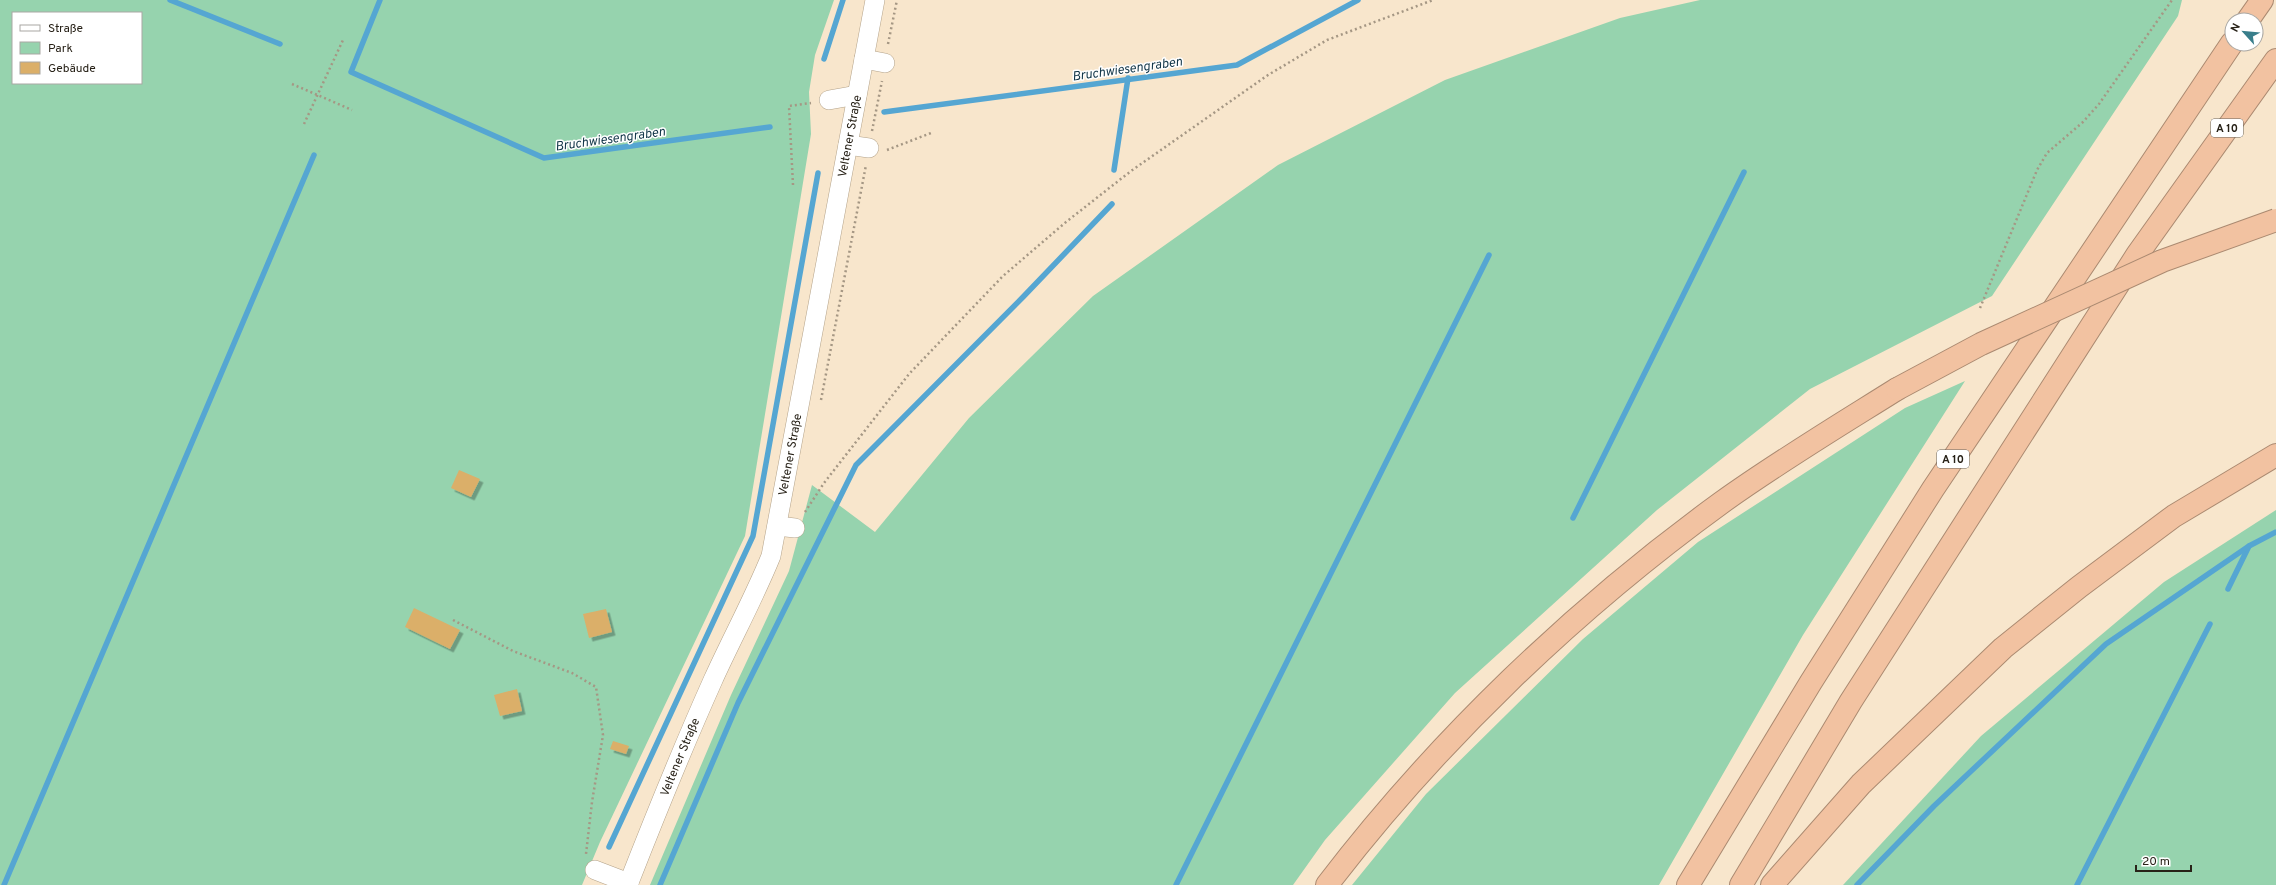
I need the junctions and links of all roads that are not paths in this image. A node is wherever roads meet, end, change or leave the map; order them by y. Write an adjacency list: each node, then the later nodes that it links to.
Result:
1 (875, 0): 5 (street, Veltener Straße)
2 (2262, 0): 3 (highway)
3 (2254, 12)
4 (2226, 52): 17 (highway, A 10)
5 (864, 59): 7 (street); 8 (street, Veltener Straße)
6 (2276, 60): 18 (highway, A 10)
7 (885, 63)
8 (857, 95): 9 (street); 10 (street, Veltener Straße)
9 (829, 100)
10 (848, 145): 11 (street); 15 (street, Veltener Straße)
11 (877, 150)
12 (2276, 220): 16 (highway, bridge)
13 (2276, 454): 19 (highway)
14 (595, 870): 15 (street)
15 (628, 884)
16 (1328, 885)
17 (1688, 885)
18 (1741, 885)
19 (1772, 885)

